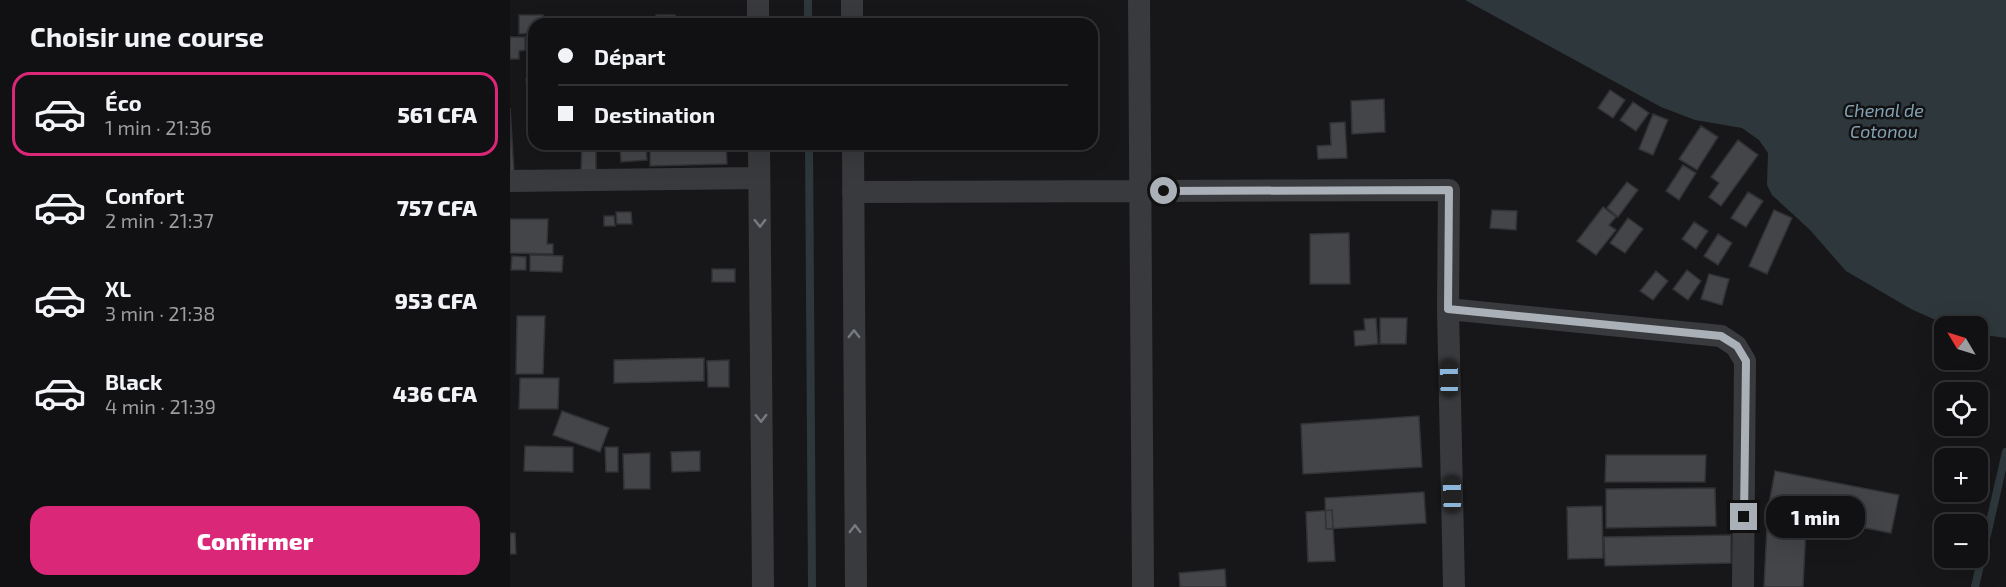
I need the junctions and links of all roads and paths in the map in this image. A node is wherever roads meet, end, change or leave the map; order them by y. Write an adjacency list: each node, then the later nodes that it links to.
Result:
1 (758, 0): 4 (street)
2 (852, 0): 5 (street)
3 (1139, 0): 10 (street)
4 (758, 18)
5 (852, 18)
6 (759, 150): 8 (street)
7 (853, 150): 11 (street)
8 (759, 178): 9 (street); 13 (street, one-way to 13)
9 (510, 181)
10 (1140, 191): 11 (street); 12 (street); 15 (street)
11 (853, 192): 14 (street, one-way to 11)
12 (1448, 309): 16 (street); 17 (street)
13 (763, 587)
14 (856, 587)
15 (1143, 587)
16 (1454, 587)
17 (1743, 587)

